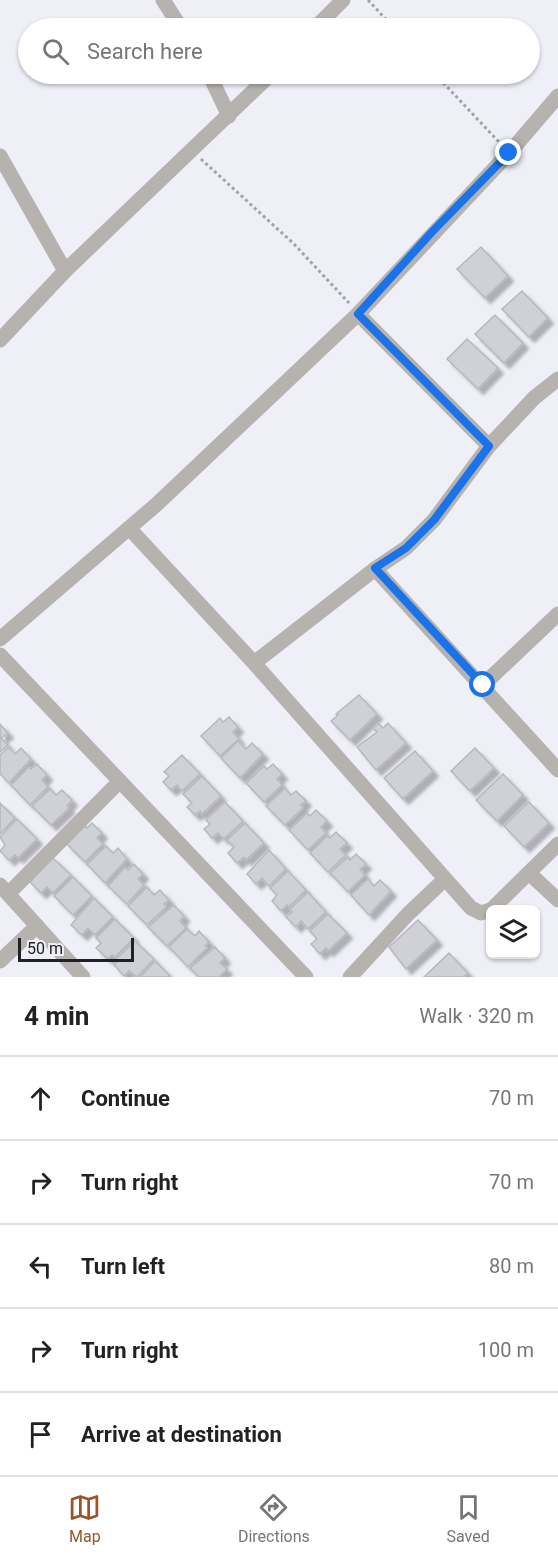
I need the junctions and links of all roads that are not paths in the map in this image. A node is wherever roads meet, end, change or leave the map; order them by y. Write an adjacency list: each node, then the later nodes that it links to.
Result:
1 (163, 0): 3 (street)
2 (342, 0): 4 (street)
3 (175, 18)
4 (325, 18)
5 (214, 84): 8 (street)
6 (261, 84): 8 (street)
7 (558, 96): 11 (street)
8 (230, 116): 10 (street)
9 (0, 156): 10 (street)
10 (65, 271): 12 (street)
11 (358, 314): 14 (street); 15 (street)
12 (0, 340)
13 (558, 379): 14 (street)
14 (489, 446): 16 (street)
15 (129, 528): 18 (street); 20 (street)
16 (375, 568): 20 (street); 21 (street)
17 (558, 614): 21 (street)
18 (0, 639)
19 (0, 655): 23 (street)
20 (254, 663): 26 (street)
21 (483, 685): 22 (street)
22 (558, 770)
23 (120, 781): 27 (street); 34 (street)
24 (558, 844): 25 (street)
25 (530, 874): 28 (street); 29 (street)
26 (445, 879): 30 (street); 35 (street)
27 (5, 889): 31 (street)
28 (558, 900)
29 (496, 905)
30 (486, 912)
31 (37, 926): 32 (street); 33 (street)
32 (0, 961)
33 (83, 977)
34 (306, 977)
35 (350, 977)

